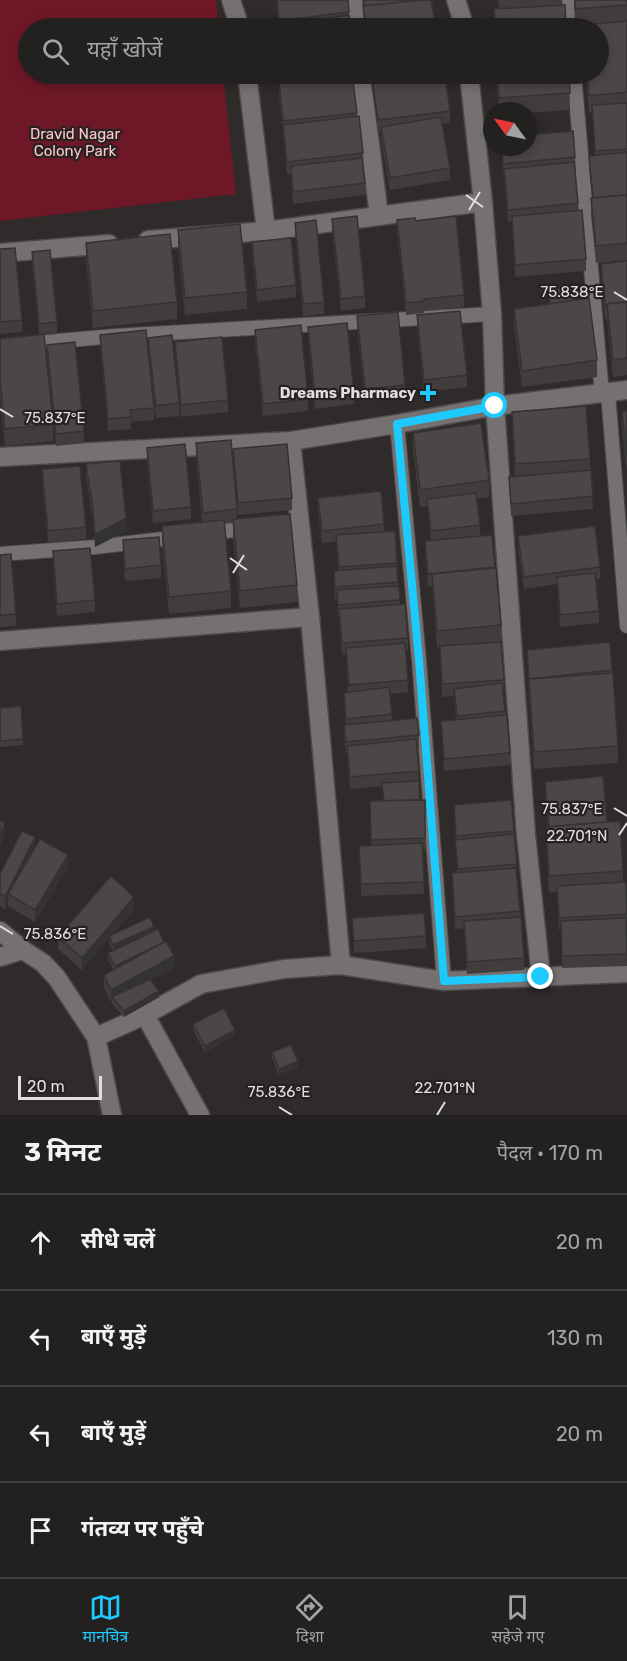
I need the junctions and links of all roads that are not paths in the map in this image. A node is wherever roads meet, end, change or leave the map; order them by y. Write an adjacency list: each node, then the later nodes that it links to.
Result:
1 (231, 0): 5 (street)
2 (353, 0): 6 (street)
3 (456, 0): 7 (street)
4 (567, 0): 8 (lane)
5 (237, 18)
6 (355, 18)
7 (462, 18)
8 (568, 18)
9 (249, 84): 15 (street)
10 (362, 84): 14 (street)
11 (470, 84): 13 (street)
12 (575, 84): 20 (lane)
13 (483, 202): 14 (street); 17 (street)
14 (379, 216): 15 (street)
15 (266, 231): 16 (street)
16 (0, 253)
17 (492, 314): 18 (lane); 21 (street)
18 (0, 346)
19 (627, 390): 20 (street)
20 (605, 393): 21 (street); 28 (lane)
21 (495, 406): 22 (street); 35 (street)
22 (397, 424): 23 (street); 36 (lane)
23 (291, 441): 24 (street); 27 (street)
24 (0, 457)
25 (264, 527): 26 (lane)
26 (0, 554)
27 (309, 617): 29 (street); 33 (street)
28 (627, 626)
29 (0, 641)
30 (0, 932): 31 (street)
31 (23, 950): 32 (street); 38 (street)
32 (0, 957)
33 (341, 965): 36 (street); 37 (street)
34 (627, 973): 35 (street)
35 (541, 977): 36 (street)
36 (444, 981)
37 (145, 1016): 38 (street); 40 (street)
38 (96, 1037): 39 (street)
39 (112, 1115)
40 (200, 1115)

